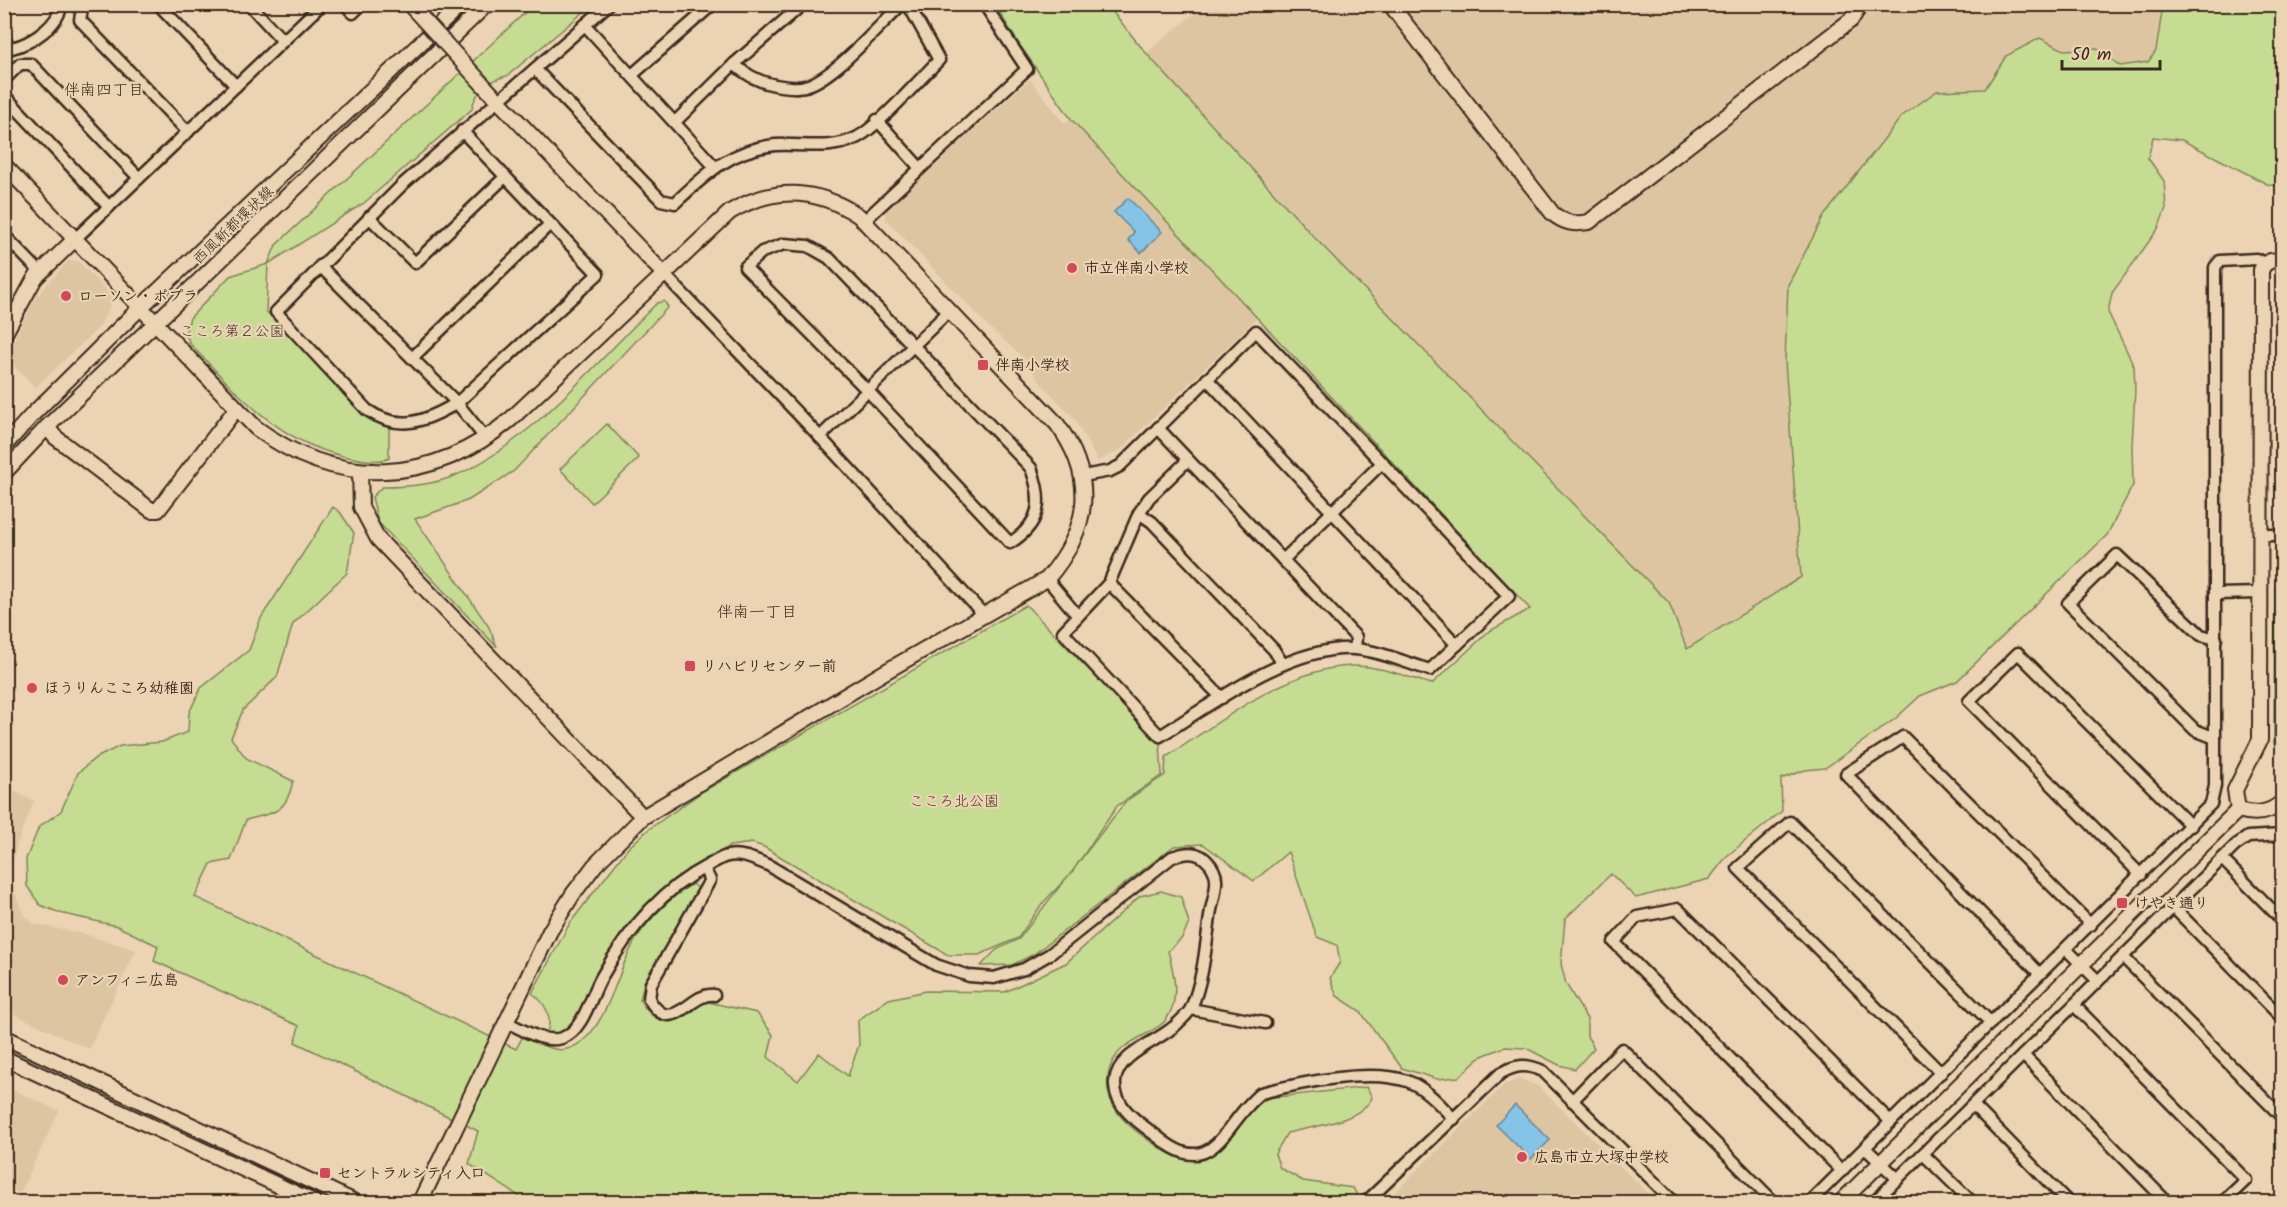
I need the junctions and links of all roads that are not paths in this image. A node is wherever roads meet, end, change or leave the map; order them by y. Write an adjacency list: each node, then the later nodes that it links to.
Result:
1 (62, 4): 20 (street)
2 (83, 4): 32 (street)
3 (158, 4): 26 (street)
4 (249, 4): 21 (street)
5 (322, 4): 21 (street)
6 (345, 4): 7 (street)
7 (362, 4)
8 (409, 4): 28 (street, bridge)
9 (462, 4): 49 (street, 西風新都環状線)
10 (487, 4): 51 (street, 西風新都環状線)
11 (609, 4): 19 (street)
12 (713, 4): 24 (street)
13 (803, 4): 22 (street)
14 (902, 4): 22 (street)
15 (908, 4): 29 (street)
16 (984, 4): 35 (street)
17 (1390, 4): 18 (street)
18 (1861, 4)
19 (585, 25): 23 (street); 24 (street)
20 (4, 40)
21 (284, 41): 26 (street)
22 (735, 64): 30 (street)
23 (535, 69): 28 (street); 34 (street)
24 (632, 75): 30 (street)
25 (4, 80): 37 (street)
26 (236, 86): 32 (street)
27 (4, 95): 38 (street)
28 (493, 95): 31 (street); 48 (street)
29 (877, 120): 34 (street); 35 (street)
30 (675, 122): 34 (street)
31 (462, 131): 36 (street); 39 (street)
32 (188, 132): 37 (street)
33 (4, 165): 43 (street)
34 (714, 166)
35 (919, 168): 40 (street)
36 (505, 177): 39 (street); 41 (street)
37 (139, 178): 38 (street)
38 (109, 207): 43 (street)
39 (369, 217): 46 (street)
40 (864, 221): 48 (street); 50 (street)
41 (550, 224): 54 (street); 57 (street)
42 (4, 235): 47 (street)
43 (75, 239): 47 (street); 49 (street)
44 (2283, 260): 45 (street)
45 (2264, 263): 71 (street); 77 (street)
46 (320, 266): 54 (street); 57 (street)
47 (40, 272): 52 (street)
48 (664, 274): 61 (street); 62 (street)
49 (140, 308): 51 (street); 63 (street, 西風新都環状線)
50 (950, 310): 53 (street); 68 (street)
51 (154, 323): 58 (street); 59 (street, 西風新都環状線)
52 (5, 333)
53 (915, 346): 56 (street); 56 (street); 56 (street)
54 (412, 358): 57 (street)
55 (1207, 379): 60 (street); 65 (street); 69 (street)
56 (868, 391): 61 (street)
57 (457, 404): 62 (street)
58 (236, 409): 59 (street); 66 (street)
59 (47, 427): 67 (street, 西風新都環状線)
60 (1158, 428): 64 (street); 68 (street)
61 (820, 437): 78 (street)
62 (486, 439): 66 (street)
63 (4, 446)
64 (1188, 460): 70 (street); 73 (street)
65 (1383, 462): 69 (street); 81 (street)
66 (360, 471): 88 (street)
67 (4, 473)
68 (1083, 476): 74 (street)
69 (1333, 512): 73 (street); 81 (street)
70 (1139, 513): 75 (street); 83 (street)
71 (2262, 534): 72 (street); 76 (street)
72 (2283, 535)
73 (1283, 560): 82 (street)
74 (1047, 579): 78 (street); 79 (street)
75 (1109, 583): 79 (street); 84 (street)
76 (2262, 593): 77 (street); 87 (street)
77 (2216, 594): 80 (street)
78 (983, 614): 88 (street)
79 (1077, 615): 84 (street)
80 (2216, 639): 85 (street); 85 (street)
81 (1457, 645): 82 (street)
82 (1355, 649): 83 (street)
83 (1282, 663): 84 (street)
84 (1222, 698)
85 (2215, 738): 89 (street)
86 (2283, 802): 87 (street)
87 (2238, 810): 99 (street)
88 (643, 817): 106 (street)
89 (2191, 826): 93 (street); 93 (street)
90 (2283, 835): 91 (street)
91 (2222, 859): 94 (street); 95 (street)
92 (704, 868): 102 (street); 104 (street); 106 (street)
93 (2141, 875): 96 (street)
94 (2173, 907): 98 (street); 105 (street)
95 (2283, 920)
96 (2091, 925): 97 (street); 100 (street)
97 (2066, 949): 99 (street); 100 (street)
98 (2123, 957): 101 (street); 115 (street)
99 (2082, 965): 101 (street); 120 (street)
100 (2040, 974): 108 (street)
101 (2098, 981): 103 (street)
102 (714, 995)
103 (2074, 1005): 110 (street); 135 (street)
104 (1191, 1009): 107 (street); 116 (street)
105 (2283, 1018)
106 (506, 1022): 125 (street)
107 (1265, 1023)
108 (1991, 1023): 112 (street); 112 (street)
109 (4, 1037): 124 (street)
110 (2023, 1055): 114 (street); 134 (street)
111 (4, 1058): 123 (street)
112 (1941, 1073): 117 (street)
113 (1572, 1101): 116 (street); 127 (street); 128 (street)
114 (1973, 1105): 119 (street); 133 (street)
115 (2283, 1117)
116 (1454, 1119): 126 (street)
117 (1891, 1122): 118 (street); 121 (street)
118 (1865, 1148): 120 (street); 121 (street)
119 (1923, 1154): 122 (street); 132 (street)
120 (1882, 1163): 122 (street); 130 (street)
121 (1842, 1171): 129 (street)
122 (1898, 1179): 131 (street)
123 (314, 1203)
124 (354, 1203)
125 (420, 1203)
126 (1366, 1203)
127 (1674, 1203)
128 (1774, 1203)
129 (1810, 1203)
130 (1841, 1203)
131 (1874, 1203)
132 (1972, 1203)
133 (2068, 1203)
134 (2167, 1203)
135 (2223, 1203)

